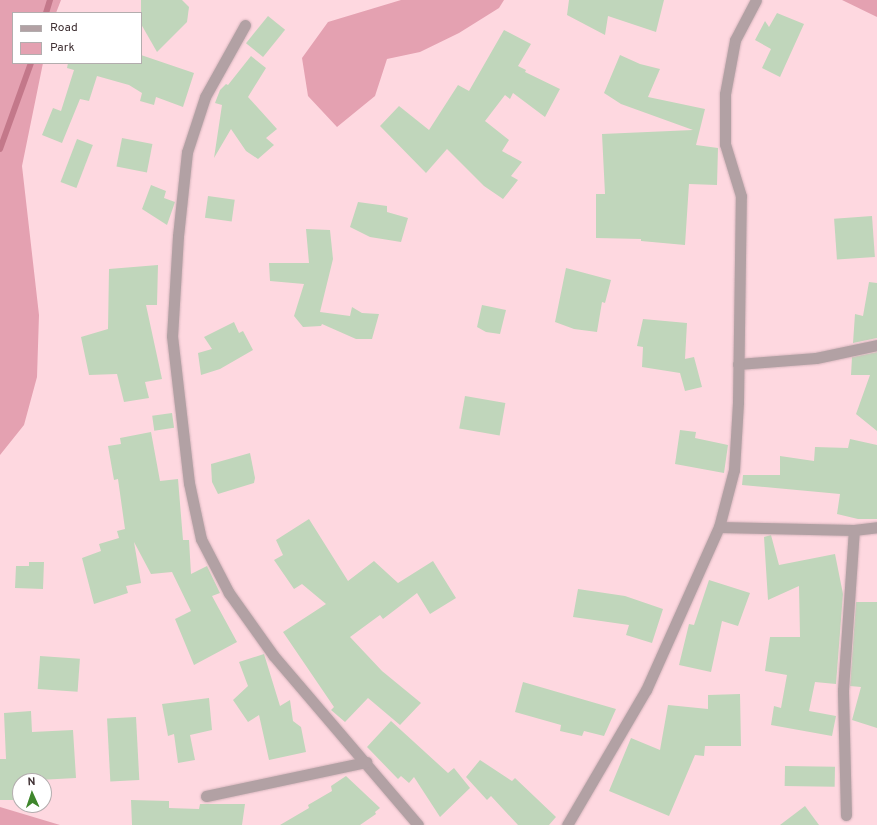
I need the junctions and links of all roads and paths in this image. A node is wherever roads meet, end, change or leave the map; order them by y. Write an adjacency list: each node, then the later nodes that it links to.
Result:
1 (756, 0): 4 (street)
2 (245, 25): 8 (street)
3 (877, 345): 4 (street)
4 (738, 364): 6 (street)
5 (877, 527): 7 (street)
6 (719, 528): 7 (street); 12 (street)
7 (854, 530): 10 (street)
8 (366, 762): 9 (street); 11 (street)
9 (206, 796)
10 (846, 815)
11 (418, 825)
12 (567, 825)

